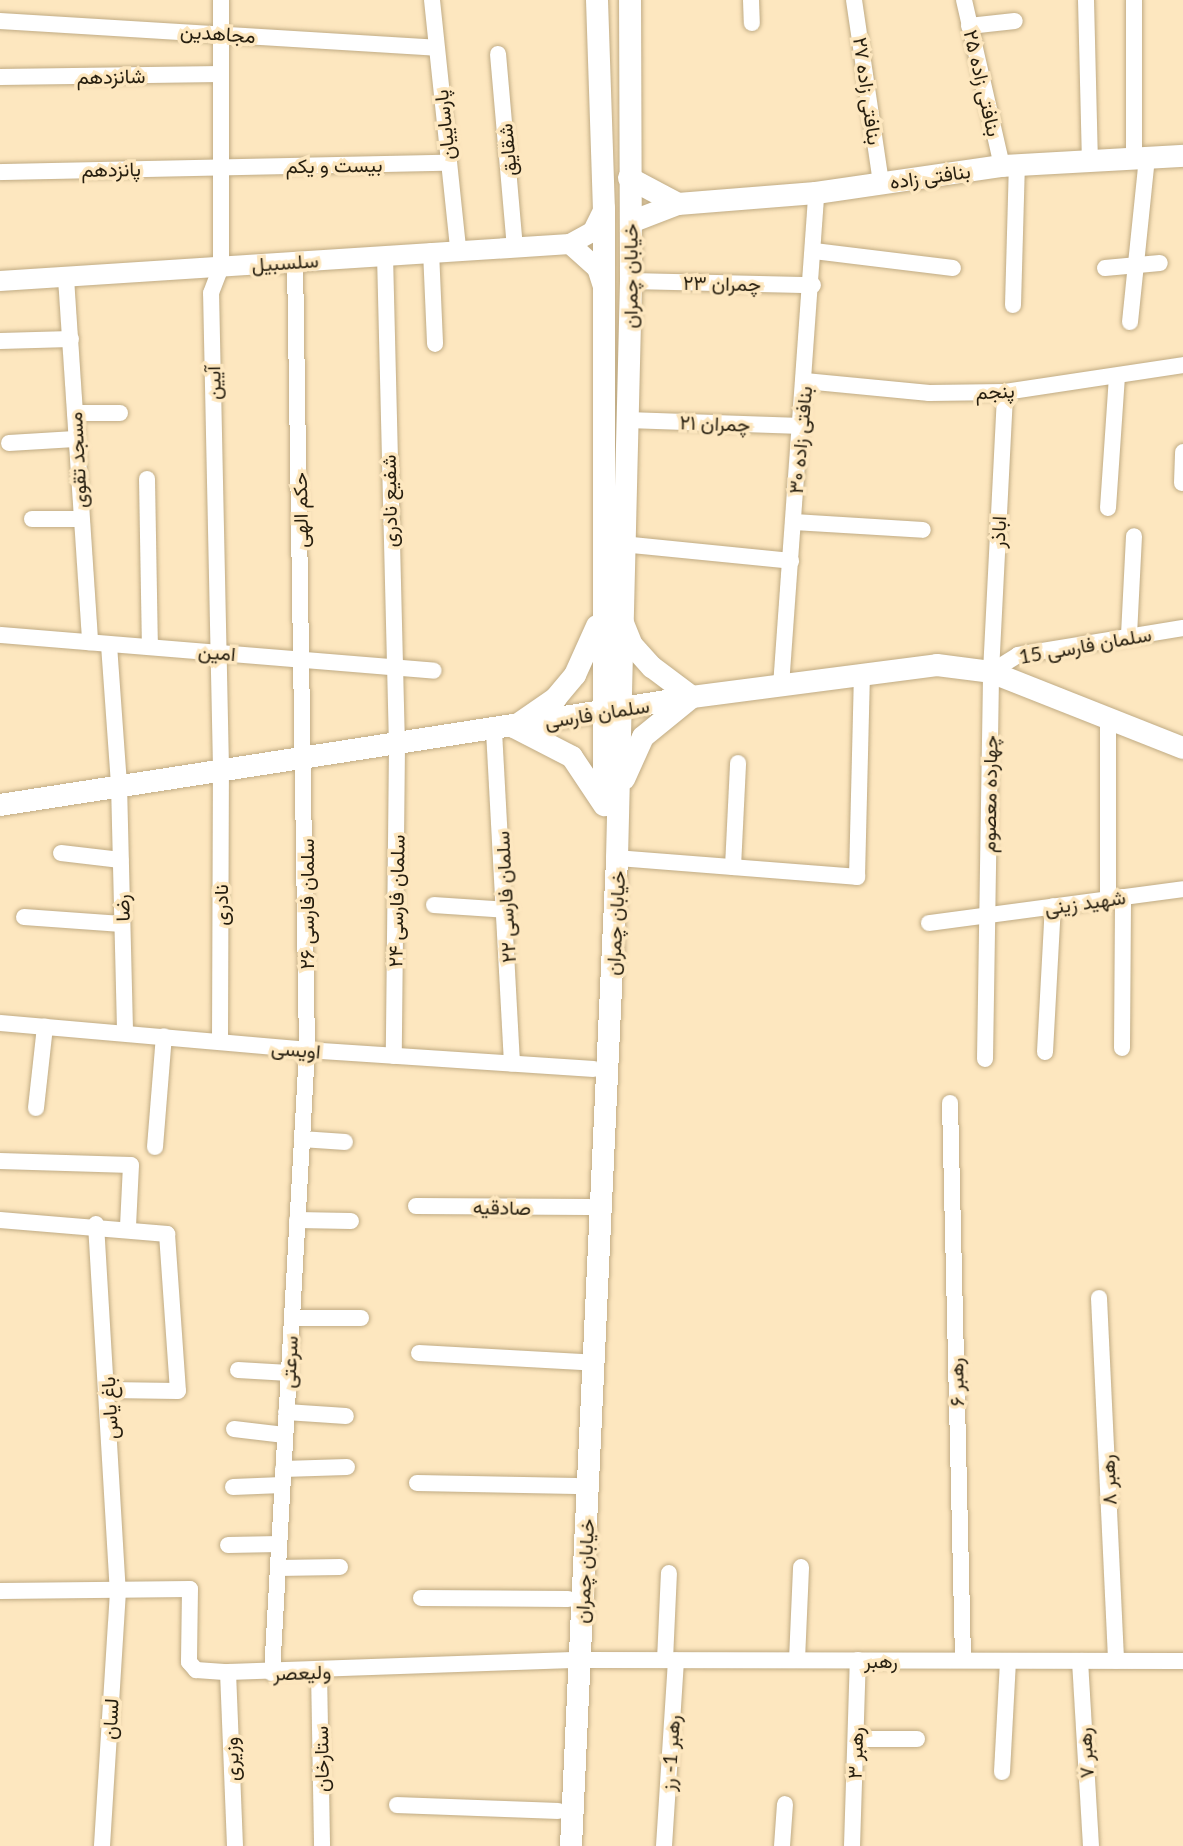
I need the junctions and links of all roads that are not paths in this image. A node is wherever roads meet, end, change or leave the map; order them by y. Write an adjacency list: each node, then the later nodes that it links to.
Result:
1 (221, 0): 14 (street, آیین)
2 (432, 0): 15 (street, پارساییان)
3 (597, 0): 30 (main road, خیابان چمران)
4 (630, 0): 26 (main road, خیابان چمران)
5 (751, 0): 12 (street)
6 (854, 0): 27 (street, بنافتی زاده ۲۷)
7 (964, 0): 13 (street, بنافتی زاده ۲۵)
8 (1086, 0): 21 (street)
9 (1134, 0): 20 (street)
10 (0, 21): 14 (street, مجاهدین)
11 (1015, 21): 13 (street)
12 (752, 23)
13 (969, 26): 23 (street, بنافتی زاده ۲۵)
14 (221, 33): 15 (street, مجاهدین); 17 (street, آیین)
15 (436, 48): 22 (street, پارساییان)
16 (498, 54): 33 (street, شقایق)
17 (221, 74): 18 (street, شانزدهم); 24 (street, آیین)
18 (0, 77)
19 (1183, 156): 20 (main road, بنافتی زاده)
20 (1140, 158): 21 (main road, بنافتی زاده); 40 (street)
21 (1090, 160): 23 (main road, بنافتی زاده)
22 (448, 163): 24 (street, بیست و یکم); 34 (street, پارساییان)
23 (1009, 166): 27 (main road, بنافتی زاده); 49 (street, بنافتی زاده ۲۵)
24 (221, 167): 25 (street, پانزدهم); 41 (street, آیین)
25 (0, 172)
26 (629, 178): 29 (main road); 31 (main road, خیابان چمران)
27 (881, 183): 28 (main road, بنافتی زاده)
28 (816, 193): 29 (main road, بنافتی زاده); 36 (street, بنافتی زاده ۳۰)
29 (678, 204): 31 (main road, بنافتی زاده)
30 (604, 208): 32 (street); 48 (main road, خیابان چمران)
31 (631, 222): 46 (main road, خیابان چمران)
32 (570, 244): 33 (street, سلسبیل); 48 (street)
33 (515, 247): 34 (street, سلسبیل)
34 (458, 249): 35 (street, سلسبیل)
35 (431, 251): 37 (street, سلسبیل); 53 (street)
36 (814, 251): 42 (street); 47 (street, بنافتی زاده ۳۰)
37 (385, 255): 38 (street, سلسبیل); 84 (street, شفیع نادری)
38 (295, 261): 41 (street, سلسبیل); 83 (street, حکم الهی)
39 (1160, 263): 40 (street)
40 (1136, 265): 43 (street); 50 (street)
41 (221, 267): 44 (street, سلسبیل); 82 (street, آیین)
42 (953, 268)
43 (1105, 268)
44 (66, 278): 45 (street, سلسبیل); 51 (street, مسجد تقوی)
45 (0, 281)
46 (631, 281): 47 (street, چمران ۲۳); 60 (main road, خیابان چمران)
47 (813, 285): 56 (street, بنافتی زاده ۳۰)
48 (603, 286): 73 (main road, خیابان چمران)
49 (1013, 305)
50 (1130, 322)
51 (71, 339): 52 (street); 58 (street, مسجد تقوی)
52 (0, 341)
53 (435, 344)
54 (1183, 365): 55 (street, پنجم)
55 (1117, 376): 57 (street, پنجم); 67 (street)
56 (805, 381): 57 (street, پنجم); 61 (street, بنافتی زاده ۳۰)
57 (1005, 392): 86 (street, اباذر)
58 (75, 413): 59 (street); 62 (street, مسجد تقوی)
59 (120, 413)
60 (628, 420): 61 (street, چمران ۲۱); 73 (main road, خیابان چمران)
61 (801, 426): 70 (street, بنافتی زاده ۳۰)
62 (75, 439): 63 (street); 69 (street, مسجد تقوی)
63 (9, 443)
64 (1183, 452): 66 (street)
65 (147, 479): 81 (street)
66 (1182, 483)
67 (1108, 508)
68 (32, 519): 69 (street)
69 (79, 519): 79 (street, مسجد تقوی)
70 (794, 522): 71 (street); 74 (street, بنافتی زاده ۳۰)
71 (923, 530)
72 (1134, 536): 78 (street)
73 (612, 543): 74 (street); 75 (main road, خیابان چمران)
74 (791, 561): 88 (street, بنافتی زاده ۳۰)
75 (611, 614): 89 (main road); 90 (main road, خیابان چمران); 92 (main road)
76 (1183, 628): 78 (street, سلمان فارسی 15)
77 (0, 635): 79 (street, امین)
78 (1129, 635): 86 (street, سلمان فارسی 15)
79 (90, 642): 80 (street, امین)
80 (109, 645): 81 (street, امین); 98 (street, رضا)
81 (150, 647): 82 (street, امین)
82 (219, 652): 83 (street, امین); 97 (street, آیین)
83 (303, 660): 84 (street, امین); 95 (street, حکم الهی)
84 (393, 667): 85 (street, امین); 93 (street, شفیع نادری)
85 (434, 671)
86 (991, 672): 87 (main road, سلمان فارسی); 91 (main road, سلمان فارسی); 110 (street, چهارده معصوم)
87 (862, 675): 88 (main road, سلمان فارسی); 104 (street)
88 (781, 686): 89 (main road, سلمان فارسی)
89 (692, 697): 90 (main road, سلمان فارسی); 100 (main road)
90 (611, 710): 92 (main road, سلمان فارسی); 100 (main road, خیابان چمران)
91 (1108, 719): 94 (main road, سلمان فارسی); 106 (street)
92 (504, 729): 93 (main road, سلمان فارسی); 100 (main road); 109 (street, سلمان فارسی ۲۲)
93 (397, 746): 95 (main road, سلمان فارسی); 122 (street, سلمان فارسی ۲۴)
94 (1183, 748)
95 (306, 758): 97 (main road, سلمان فارسی); 120 (street, سلمان فارسی ۲۶)
96 (738, 763): 104 (street)
97 (221, 768): 98 (main road, سلمان فارسی); 118 (street, نادری)
98 (119, 784): 99 (main road, سلمان فارسی); 103 (street, رضا)
99 (0, 805)
100 (611, 805): 102 (main road, خیابان چمران); 125 (main road, خیابان چمران)
101 (61, 853): 103 (street)
102 (617, 858): 104 (street); 166 (main road, خیابان چمران)
103 (121, 860): 113 (street, رضا)
104 (733, 867)
105 (1183, 889): 106 (street, شهید زینی)
106 (1115, 898): 108 (street, شهید زینی); 119 (street)
107 (434, 905): 109 (street)
108 (1053, 906): 110 (street, شهید زینی); 121 (street)
109 (508, 910): 124 (street, سلمان فارسی ۲۲)
110 (987, 915): 112 (street, شهید زینی); 123 (street, چهارده معصوم)
111 (24, 917): 113 (street)
112 (929, 923)
113 (122, 924): 116 (street, رضا)
114 (0, 1023): 115 (street, اویسی)
115 (45, 1026): 116 (street, اویسی); 127 (street)
116 (125, 1032): 117 (street, اویسی)
117 (164, 1036): 118 (street, اویسی); 130 (street)
118 (220, 1041): 120 (street, اویسی)
119 (1122, 1048)
120 (307, 1050): 122 (street, اویسی); 128 (street, سرعتی)
121 (1045, 1052)
122 (394, 1056): 124 (street, اویسی)
123 (985, 1059)
124 (512, 1064): 125 (street, اویسی)
125 (593, 1069): 133 (main road, خیابان چمران)
126 (950, 1103): 170 (street, رهبر ۶)
127 (36, 1108)
128 (302, 1139): 129 (street); 135 (street, سرعتی)
129 (345, 1142)
130 (155, 1147)
131 (0, 1161): 138 (street)
132 (416, 1206): 133 (street, صادقیه)
133 (589, 1207): 143 (main road, خیابان چمران)
134 (0, 1220): 137 (street)
135 (297, 1220): 136 (street); 140 (street, سرعتی)
136 (351, 1221)
137 (96, 1224): 138 (street); 146 (street, باغ یاس)
138 (133, 1228): 146 (street)
139 (1099, 1298): 173 (street, رهبر ۸)
140 (292, 1318): 141 (street); 145 (street, سرعتی)
141 (361, 1318)
142 (419, 1353): 143 (street)
143 (582, 1362): 154 (main road, خیابان چمران)
144 (238, 1370): 145 (street)
145 (289, 1373): 147 (street, سرعتی)
146 (108, 1390): 163 (street, باغ یاس)
147 (286, 1412): 148 (street); 150 (street, سرعتی)
148 (346, 1416)
149 (234, 1429): 150 (street)
150 (285, 1435): 152 (street, سرعتی)
151 (347, 1467): 152 (street)
152 (283, 1477): 155 (street); 156 (street, سرعتی)
153 (417, 1483): 154 (street)
154 (576, 1486): 165 (main road, خیابان چمران)
155 (233, 1487)
156 (279, 1544): 157 (street); 160 (street, سرعتی)
157 (228, 1545)
158 (340, 1567): 160 (street)
159 (801, 1567): 168 (street)
160 (278, 1568): 177 (street, سرعتی)
161 (669, 1573): 167 (street, رهبر 1- رز)
162 (0, 1591): 163 (street)
163 (118, 1591): 176 (street, ولیعصر); 184 (street, لسان)
164 (421, 1598): 165 (street)
165 (568, 1599): 166 (main road, خیابان چمران)
166 (572, 1660): 167 (street, رهبر); 175 (street, ولیعصر); 183 (main road, خیابان چمران); 188 (main road, خیابان چمران)
167 (671, 1660): 168 (street, رهبر); 189 (street, رهبر 1- رز)
168 (797, 1660): 169 (street, رهبر)
169 (858, 1660): 170 (street, رهبر); 178 (street, رهبر ۳)
170 (963, 1660): 171 (street, رهبر)
171 (1008, 1661): 172 (street, رهبر); 180 (street)
172 (1080, 1661): 173 (street, رهبر); 192 (street, رهبر ۷)
173 (1116, 1661): 174 (street, رهبر)
174 (1183, 1661)
175 (319, 1671): 177 (street, ولیعصر); 186 (street, ستارخان)
176 (228, 1672): 177 (street, ولیعصر); 185 (street, وزیری)
177 (272, 1673)
178 (856, 1739): 179 (street); 191 (street, رهبر ۳)
179 (917, 1739)
180 (1002, 1772)
181 (785, 1804): 190 (street)
182 (397, 1805): 183 (street)
183 (558, 1811): 187 (main road, خیابان چمران)
184 (102, 1846)
185 (235, 1846)
186 (322, 1846)
187 (557, 1846)
188 (571, 1846)
189 (664, 1846)
190 (782, 1846)
191 (852, 1846)
192 (1091, 1846)

